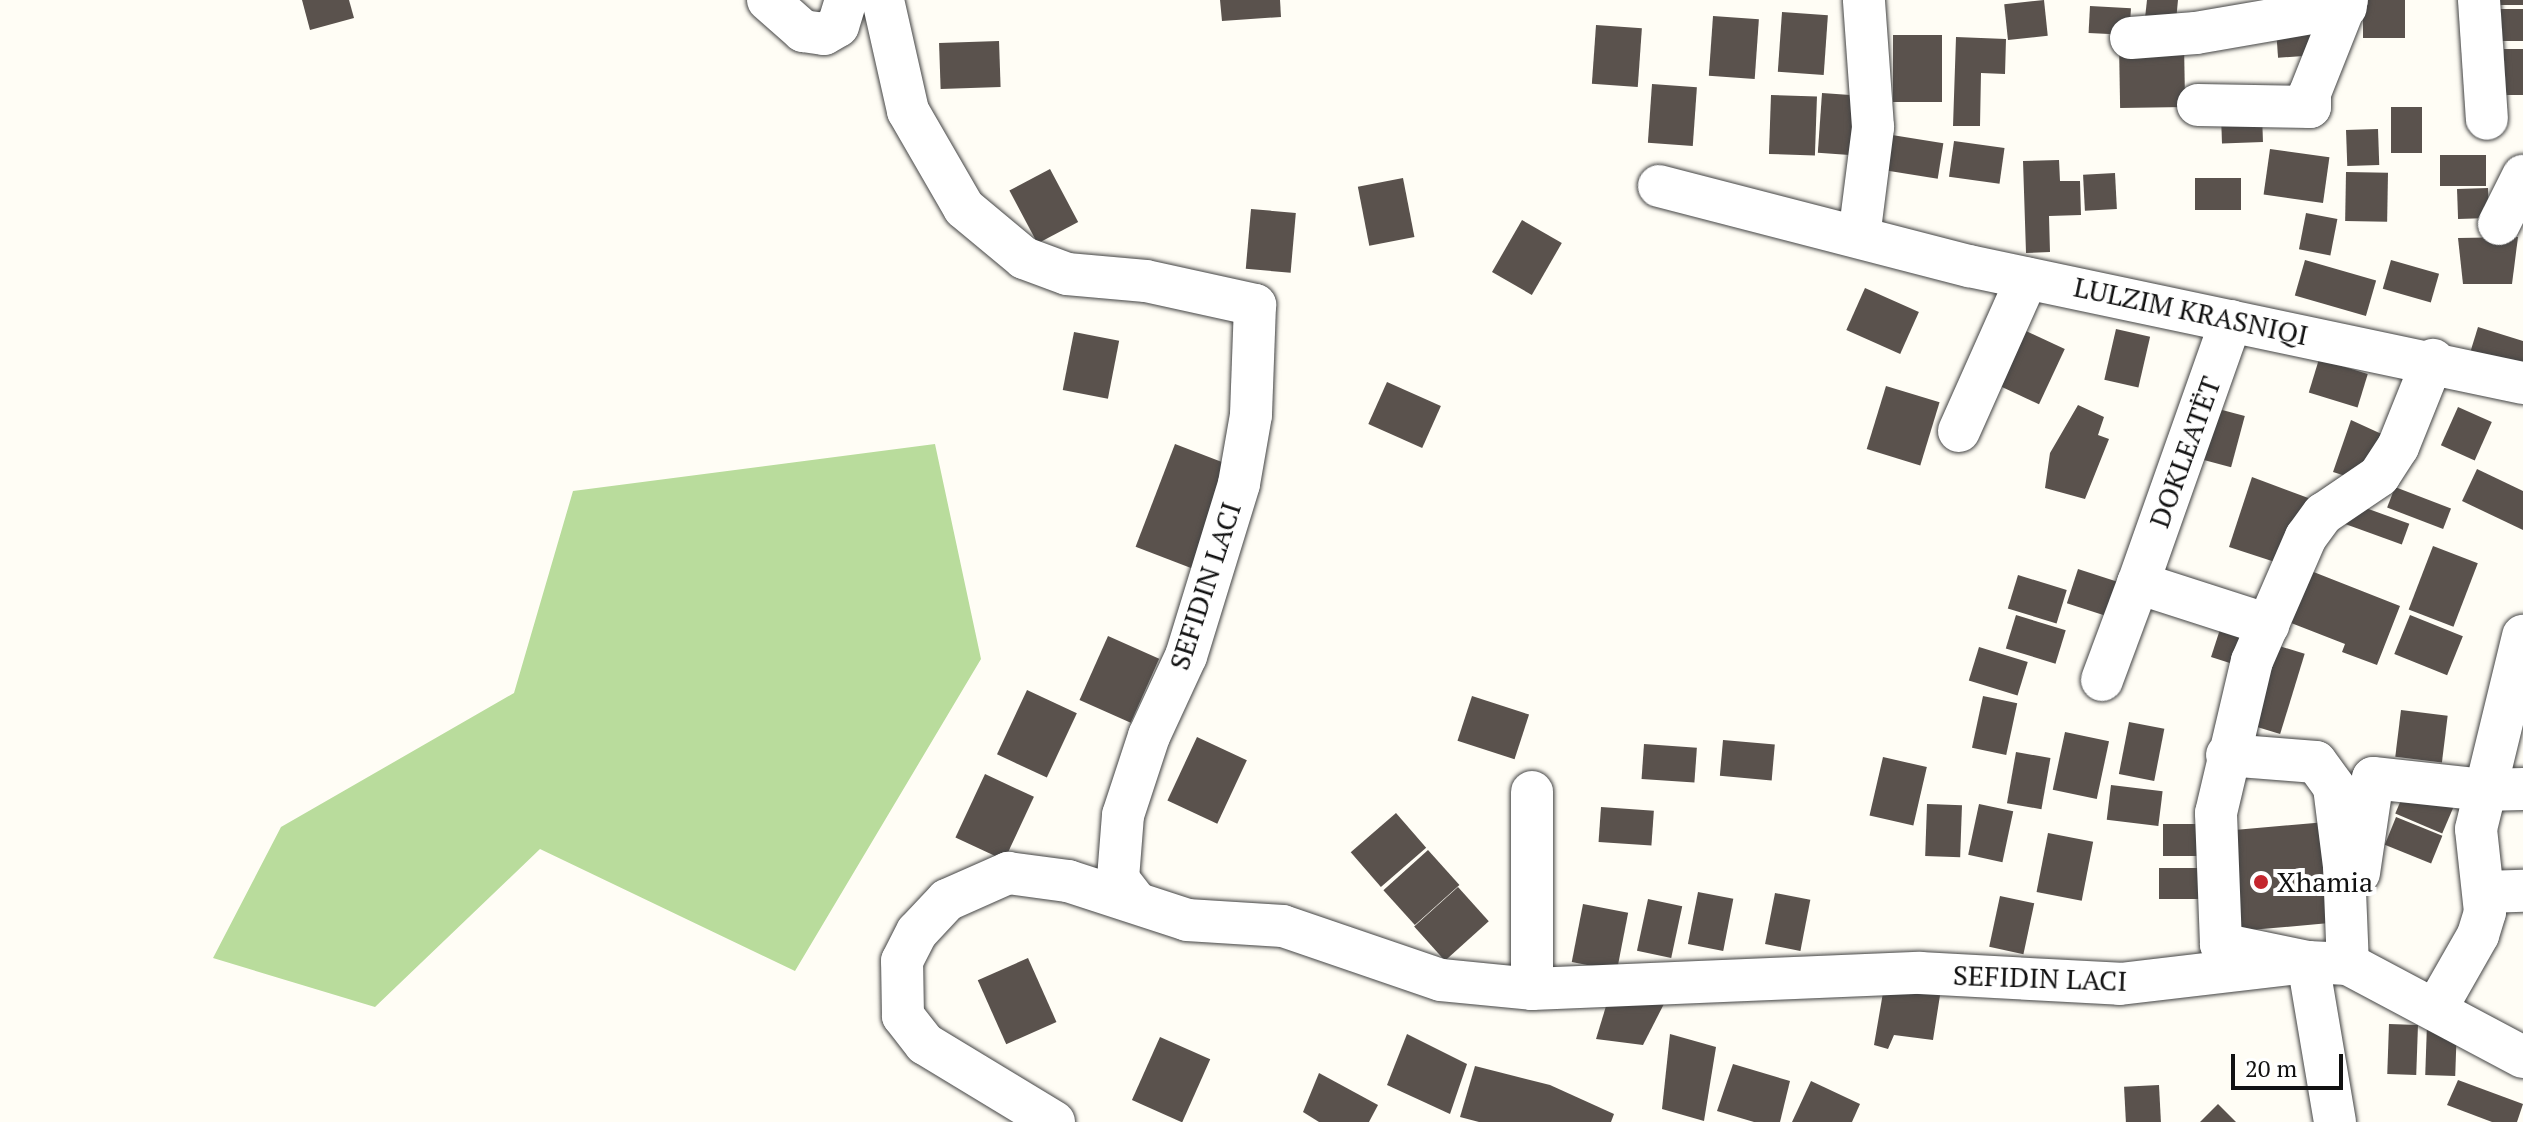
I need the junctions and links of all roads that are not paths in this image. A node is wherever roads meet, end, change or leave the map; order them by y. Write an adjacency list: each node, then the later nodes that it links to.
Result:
1 (768, 0): 2 (street)
2 (846, 0)
3 (883, 0): 27 (street, SEFIDIN LACI)
4 (1864, 0): 13 (street)
5 (2479, 0): 9 (street)
6 (2346, 4): 7 (street); 8 (street)
7 (2131, 38)
8 (2198, 105)
9 (2487, 119)
10 (2523, 176): 12 (street)
11 (1659, 186): 13 (street, LULZIM KRASNIQI)
12 (2499, 224)
13 (1859, 237): 14 (street, LULZIM KRASNIQI)
14 (2027, 278): 15 (street, LULZIM KRASNIQI); 18 (street)
15 (2231, 321): 16 (street, LULZIM KRASNIQI); 19 (street, DOKLEATËT)
16 (2433, 360): 17 (street, LULZIM KRASNIQI); 20 (street)
17 (2523, 383)
18 (1959, 431)
19 (2138, 583): 20 (street); 22 (street, DOKLEATËT)
20 (2268, 625): 23 (street)
21 (2523, 636): 24 (street)
22 (2102, 680)
23 (2227, 755): 28 (street); 29 (street)
24 (2503, 789): 26 (street); 28 (street)
25 (1532, 792): 30 (street)
26 (2504, 891): 31 (street)
27 (1135, 901): 30 (street, SEFIDIN LACI); 33 (street, SEFIDIN LACI)
28 (2348, 918): 29 (street)
29 (2328, 963): 30 (street, SEFIDIN LACI); 31 (street); 34 (street)
30 (1532, 989)
31 (2437, 1007): 32 (street)
32 (2523, 1057)
33 (1054, 1122)
34 (2335, 1122)

